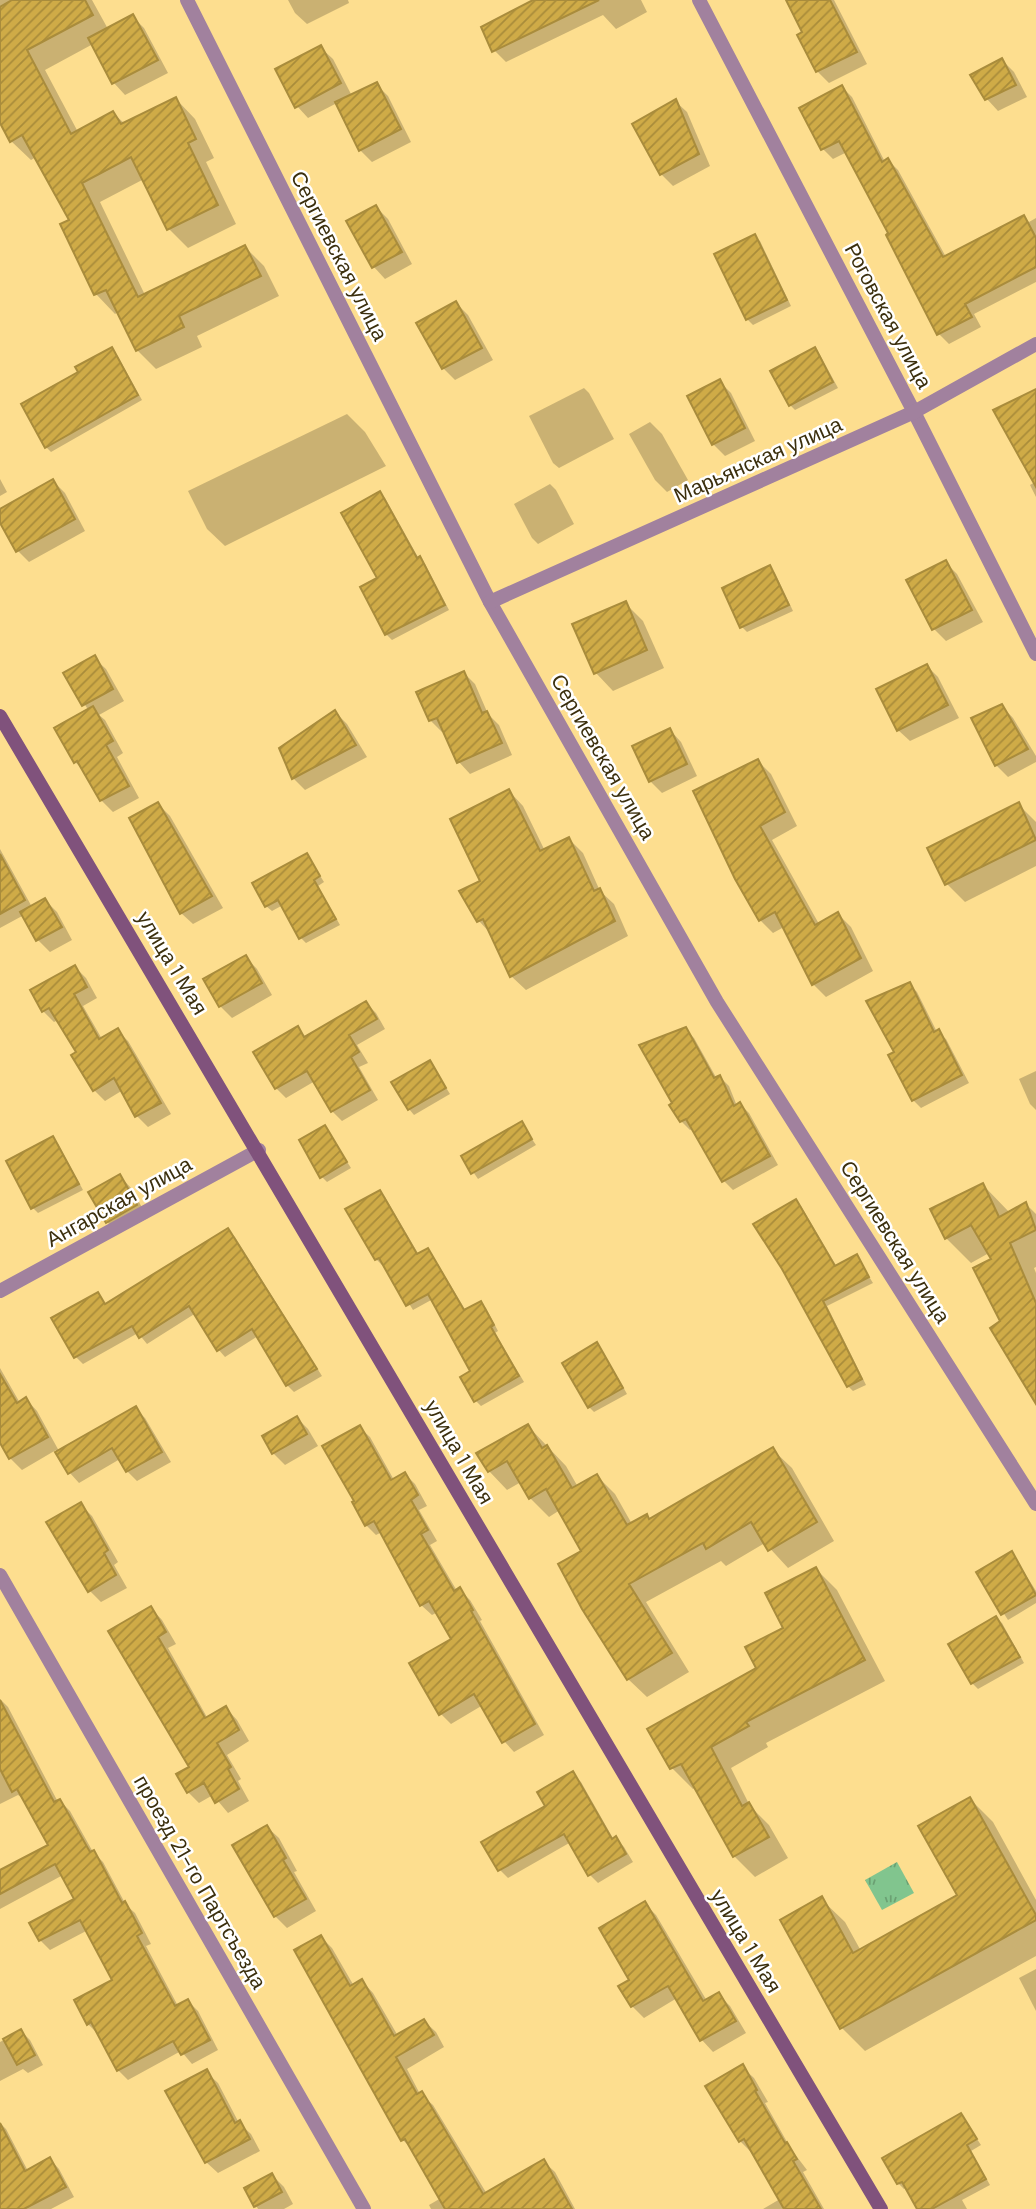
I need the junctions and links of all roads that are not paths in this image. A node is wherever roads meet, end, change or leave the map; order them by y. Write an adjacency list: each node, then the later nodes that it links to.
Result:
1 (187, 0): 5 (street, Сергиевская улица)
2 (699, 0): 4 (street, Роговская улица)
3 (1036, 344): 4 (street, Марьянская улица)
4 (914, 412): 5 (street, Марьянская улица); 6 (street, Роговская улица)
5 (491, 602): 10 (street, Сергиевская улица)
6 (1036, 654)
7 (0, 716): 8 (street, улица 1 Мая)
8 (259, 1150): 9 (street, Ангарская улица); 13 (street, улица 1 Мая)
9 (0, 1291)
10 (1036, 1504)
11 (0, 1575): 12 (street, проезд 21-го Партсъезда)
12 (364, 2209)
13 (881, 2209)

